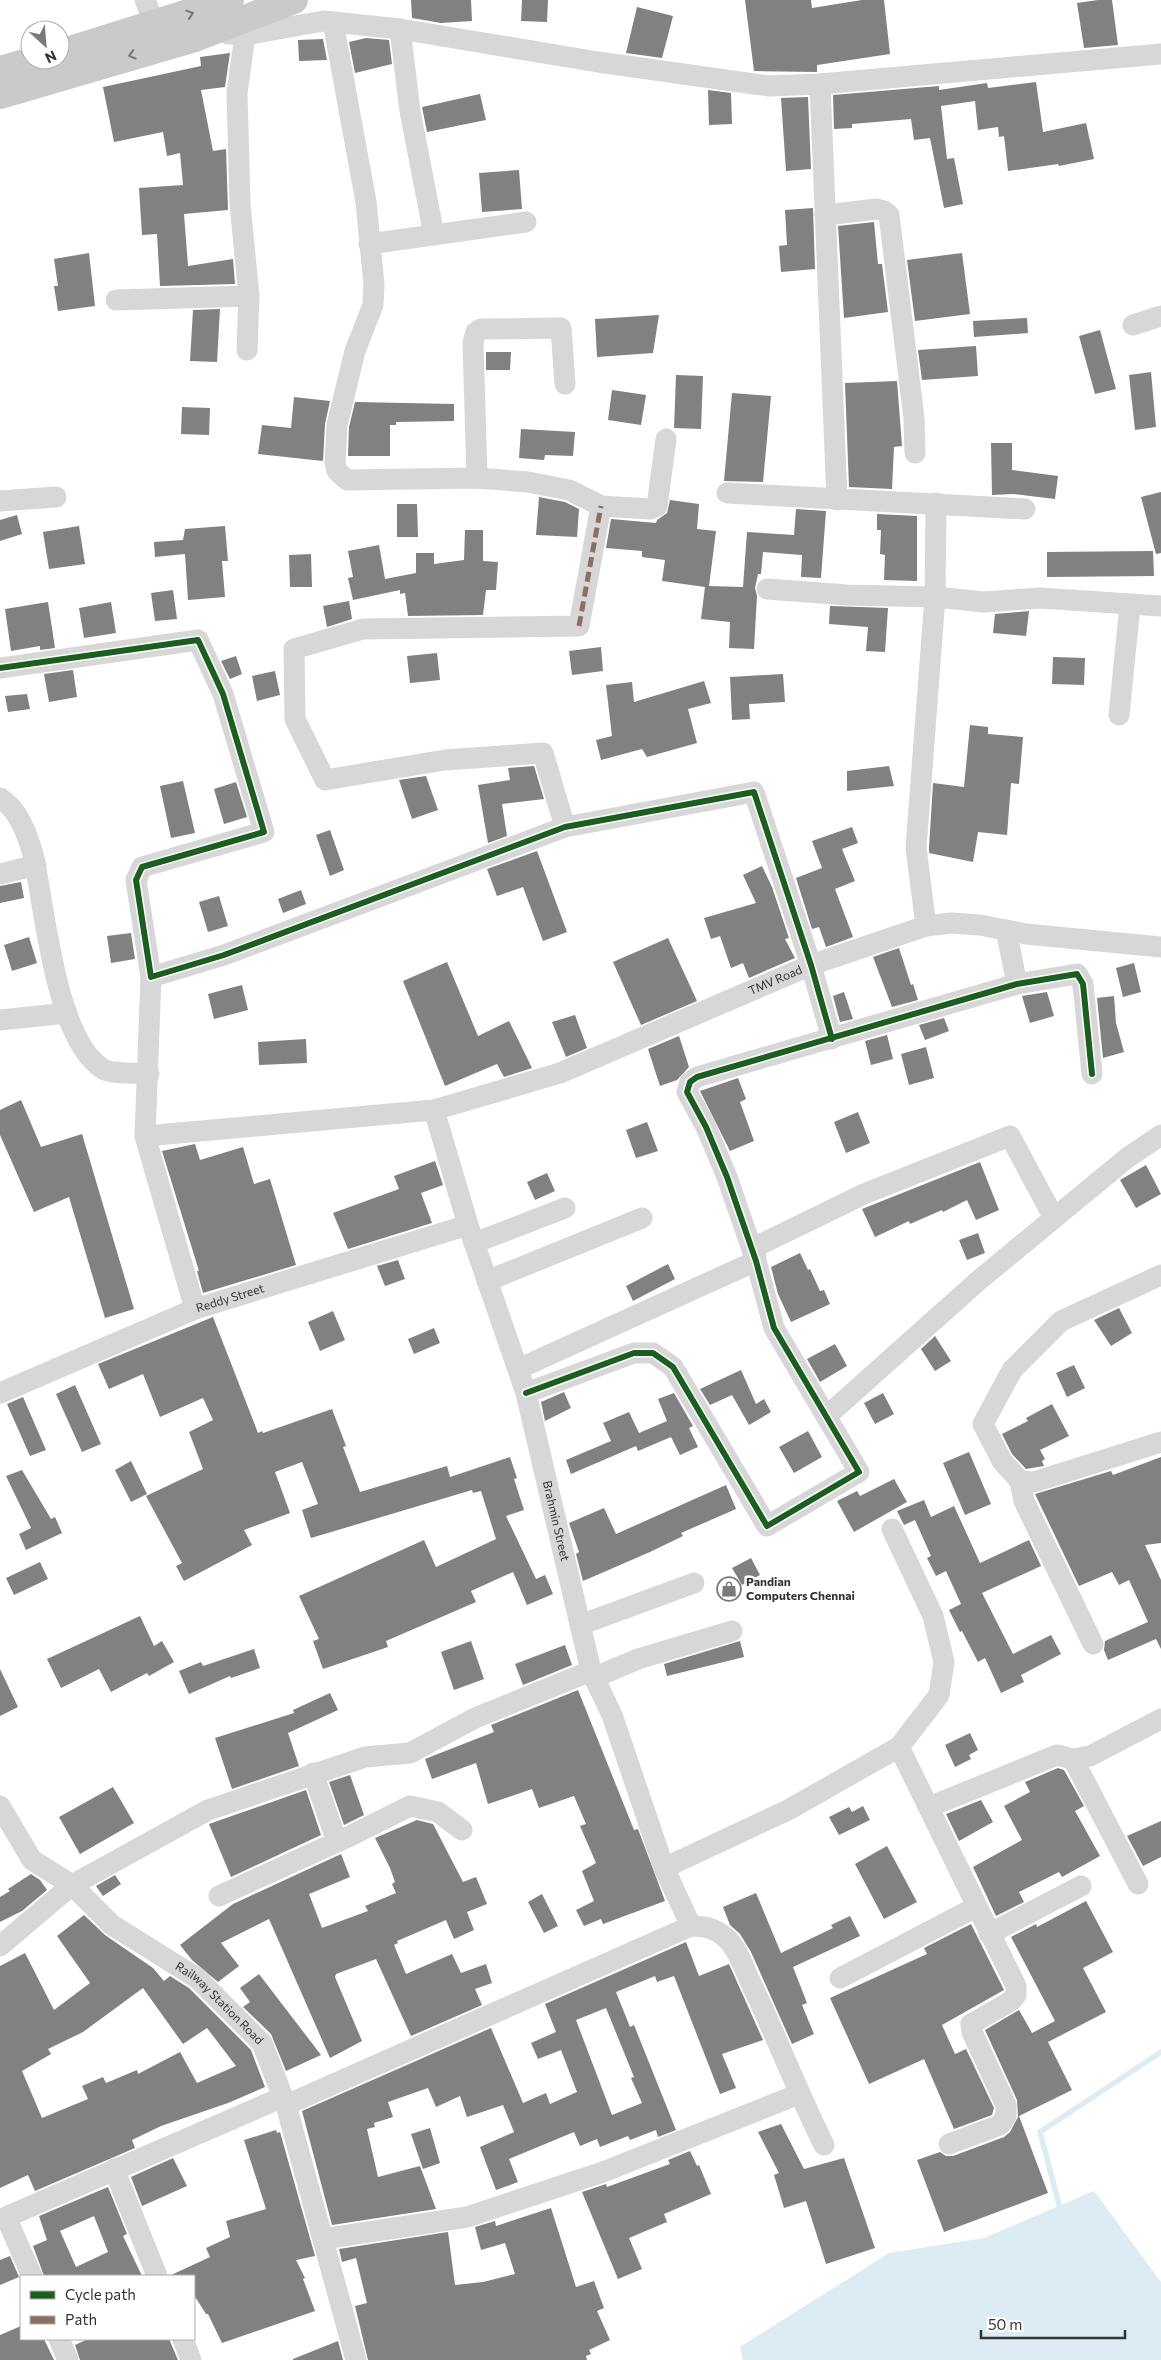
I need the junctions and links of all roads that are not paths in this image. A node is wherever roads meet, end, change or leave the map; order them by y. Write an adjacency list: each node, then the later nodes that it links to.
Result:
1 (145, 0): 7 (street)
2 (230, 0): 7 (main road, one-way to 2)
3 (294, 0): 6 (main road)
4 (333, 22): 5 (street); 6 (street); 17 (street)
5 (400, 29): 12 (street); 16 (street)
6 (234, 31): 7 (main road); 18 (street)
7 (159, 36): 8 (main road); 13 (main road, one-way to 13)
8 (70, 51)
9 (1161, 54): 12 (street)
10 (20, 64): 11 (main road)
11 (0, 70)
12 (820, 84): 14 (street)
13 (0, 94)
14 (825, 215): 25 (street); 29 (street)
15 (526, 222): 16 (street)
16 (434, 235): 17 (street)
17 (369, 244): 26 (street)
18 (249, 296): 19 (street); 22 (street)
19 (116, 300)
20 (1161, 316): 21 (street)
21 (1133, 325)
22 (247, 350)
23 (565, 384): 26 (street)
24 (666, 439): 32 (street)
25 (915, 453)
26 (477, 478): 32 (street)
27 (727, 493): 29 (street)
28 (56, 497): 30 (street)
29 (837, 500): 31 (street)
30 (0, 501)
31 (936, 504): 33 (street); 35 (street)
32 (601, 506): 41 (street)
33 (1025, 509)
34 (767, 589): 35 (street)
35 (935, 597): 36 (street); 44 (street)
36 (1130, 605): 37 (street); 39 (street)
37 (1161, 606)
38 (0, 668): 48 (street)
39 (1119, 715)
40 (0, 798): 42 (street)
41 (565, 827): 47 (street); 48 (street)
42 (36, 866): 43 (street); 50 (street)
43 (0, 874)
44 (926, 926): 45 (street, TMV Road); 47 (street, TMV Road)
45 (1006, 930): 46 (street, TMV Road); 49 (street)
46 (1161, 947)
47 (811, 965): 52 (street); 55 (street, TMV Road)
48 (151, 977): 53 (street)
49 (1017, 984): 52 (street); 54 (street)
50 (67, 1013): 51 (street); 53 (street)
51 (0, 1020)
52 (832, 1039): 62 (street)
53 (149, 1074): 57 (street)
54 (1092, 1074)
55 (434, 1110): 57 (street, TMV Road); 61 (street, Brahmin Street)
56 (1161, 1134): 60 (street)
57 (145, 1136): 65 (street)
58 (565, 1208): 61 (street, Reddy Street)
59 (642, 1218): 64 (street)
60 (1054, 1218): 62 (street); 69 (street)
61 (471, 1234): 64 (street, Brahmin Street); 65 (street, Reddy Street)
62 (756, 1261): 66 (street); 69 (street)
63 (1161, 1275): 71 (street)
64 (487, 1281): 66 (street, Brahmin Street)
65 (195, 1310): 67 (street, Reddy Street)
66 (518, 1369): 68 (street, Brahmin Street)
67 (0, 1393)
68 (526, 1393): 69 (street); 74 (street, Brahmin Street)
69 (828, 1415)
70 (1161, 1442): 71 (street)
71 (1003, 1474): 76 (street)
72 (892, 1529): 79 (street)
73 (694, 1583): 74 (street)
74 (580, 1625): 77 (street, Brahmin Street)
75 (732, 1631): 77 (street)
76 (1093, 1644)
77 (592, 1675): 81 (street); 86 (street, Brahmin Street)
78 (1161, 1720): 80 (street)
79 (899, 1747): 83 (street); 86 (street)
80 (1073, 1758): 83 (street); 87 (street)
81 (314, 1773): 85 (street); 88 (street)
82 (0, 1806): 88 (street, Railway Station Road)
83 (929, 1808): 91 (street)
84 (462, 1830): 85 (street)
85 (338, 1842): 90 (street)
86 (664, 1868): 92 (street, Brahmin Street)
87 (1138, 1884)
88 (72, 1885): 94 (street); 97 (street, Railway Station Road)
89 (1081, 1886): 93 (street)
90 (220, 1896)
91 (976, 1907): 93 (street); 95 (street)
92 (691, 1926): 96 (street); 97 (street)
93 (988, 1934): 98 (street)
94 (0, 1946)
95 (840, 1978)
96 (799, 2094): 99 (street); 102 (street)
97 (284, 2101): 100 (street); 102 (street, Railway Station Road)
98 (949, 2144)
99 (824, 2145)
100 (114, 2170): 101 (street); 104 (street)
101 (3, 2210): 103 (street)
102 (323, 2239): 109 (street, Railway Station Road)
103 (32, 2275)
104 (157, 2275)
105 (59, 2340): 107 (street)
106 (183, 2340): 108 (street)
107 (68, 2360)
108 (191, 2360)
109 (356, 2360)

